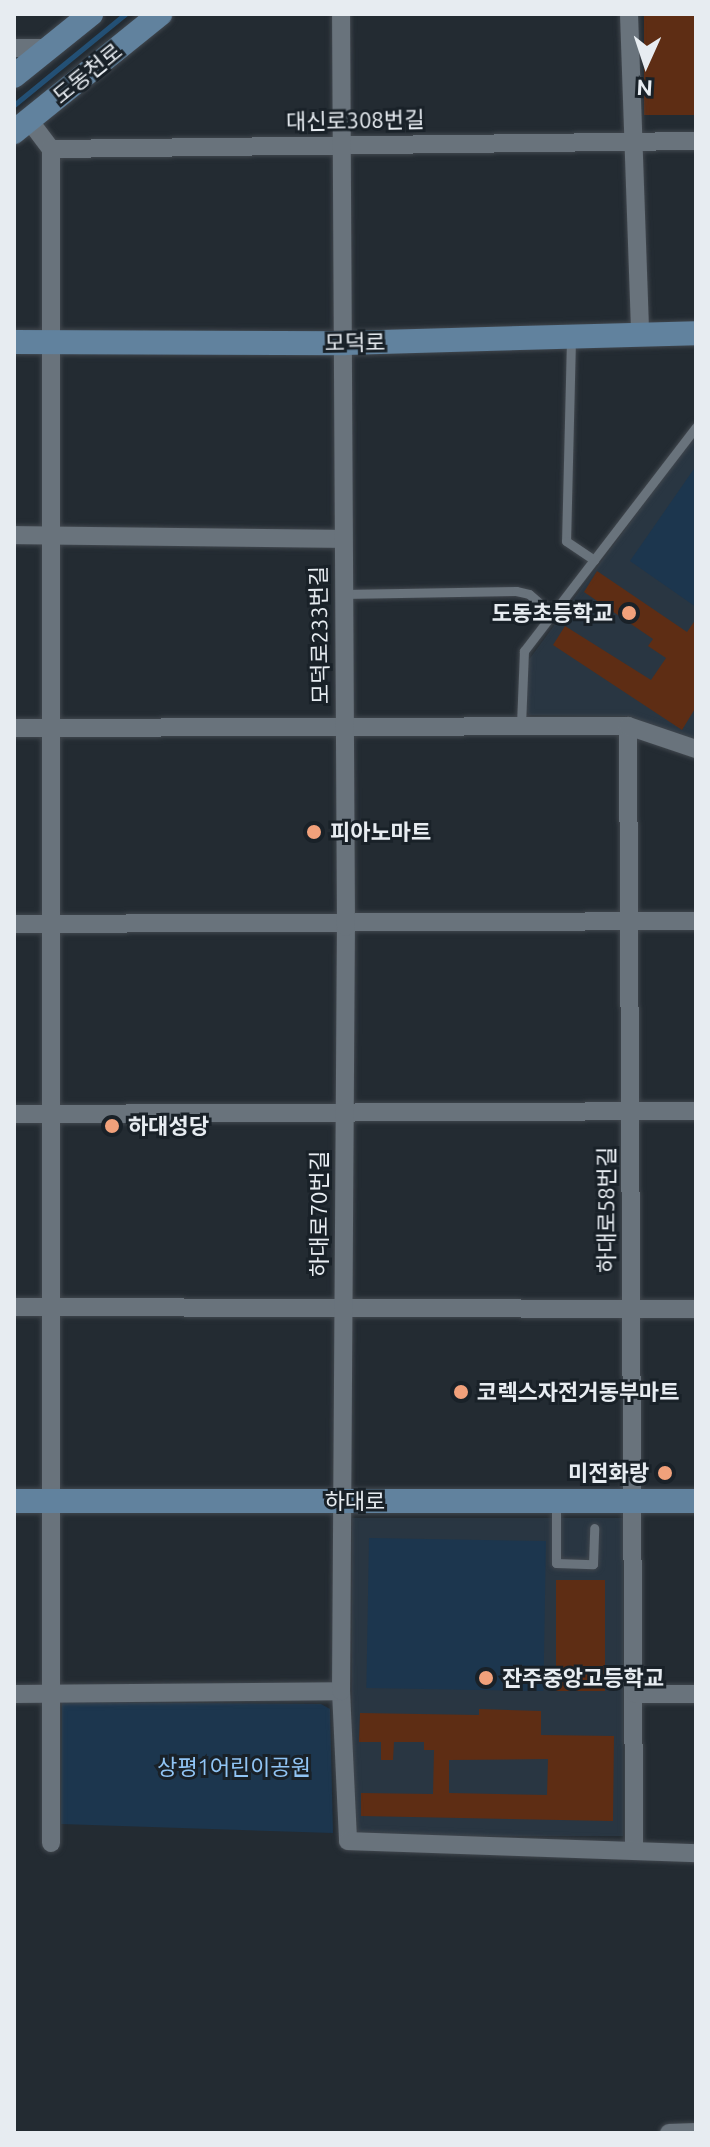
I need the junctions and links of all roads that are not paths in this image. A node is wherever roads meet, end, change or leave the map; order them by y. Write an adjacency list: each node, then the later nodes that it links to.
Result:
1 (91, 14): 6 (street, 도동천로)
2 (160, 14): 8 (street, 도동천로)
3 (341, 14): 11 (street, 모덕로233번길)
4 (629, 14): 9 (street)
5 (14, 48): 6 (street)
6 (49, 48): 7 (street, 도동천로)
7 (14, 76)
8 (21, 126): 12 (street)
9 (633, 141): 10 (street, 대신로308번길); 11 (street, 대신로308번길); 13 (street)
10 (696, 141)
11 (341, 144): 12 (street, 대신로308번길); 18 (street, 모덕로233번길)
12 (51, 149): 17 (street)
13 (640, 333): 14 (street, 모덕로); 15 (street, 모덕로)
14 (696, 333)
15 (571, 334): 18 (street, 모덕로); 23 (lane)
16 (14, 342): 17 (street, 모덕로)
17 (55, 342): 18 (street, 모덕로); 21 (street)
18 (345, 343): 22 (street, 모덕로233번길)
19 (696, 427): 23 (lane)
20 (14, 535): 21 (street)
21 (49, 535): 22 (street); 29 (street)
22 (342, 539): 24 (street, 모덕로233번길)
23 (594, 560): 25 (lane)
24 (343, 594): 25 (lane); 26 (street, 모덕로233번길)
25 (553, 615): 27 (lane)
26 (344, 725): 27 (street); 29 (street); 36 (street, 모덕로233번길)
27 (521, 725): 28 (street)
28 (628, 726): 31 (street); 32 (street, 하대로58번길)
29 (51, 727): 30 (street); 35 (street)
30 (14, 728)
31 (696, 749)
32 (627, 920): 33 (street); 36 (street); 37 (street, 하대로58번길)
33 (696, 921)
34 (14, 924): 35 (street)
35 (49, 924): 36 (street); 39 (street)
36 (346, 927): 41 (street, 하대로70번길)
37 (630, 1109): 38 (street); 41 (street); 44 (street, 하대로58번길)
38 (696, 1111)
39 (52, 1113): 40 (street); 41 (street); 42 (street)
40 (14, 1114)
41 (343, 1114): 45 (street, 하대로70번길)
42 (52, 1306): 43 (street); 45 (street); 50 (street)
43 (14, 1307)
44 (629, 1308): 45 (street); 46 (street); 48 (street, 하대로58번길)
45 (342, 1309): 52 (street, 하대로70번길)
46 (696, 1309)
47 (556, 1500): 48 (street, 하대로); 52 (street, 하대로); 53 (lane)
48 (629, 1500): 51 (street, 하대로); 57 (street, 하대로58번길)
49 (14, 1501): 50 (street, 하대로)
50 (52, 1501): 52 (street, 하대로); 56 (street)
51 (696, 1501)
52 (340, 1502): 54 (street, 하대로70번길)
53 (594, 1528)
54 (341, 1691): 56 (street); 60 (street, 하대로70번길)
55 (14, 1694): 56 (street)
56 (51, 1694): 59 (street)
57 (636, 1694): 58 (street); 60 (street, 하대로58번길)
58 (696, 1694)
59 (51, 1843)
60 (634, 1849): 61 (street)
61 (696, 1853)
62 (696, 2132): 63 (street)
63 (669, 2133)

